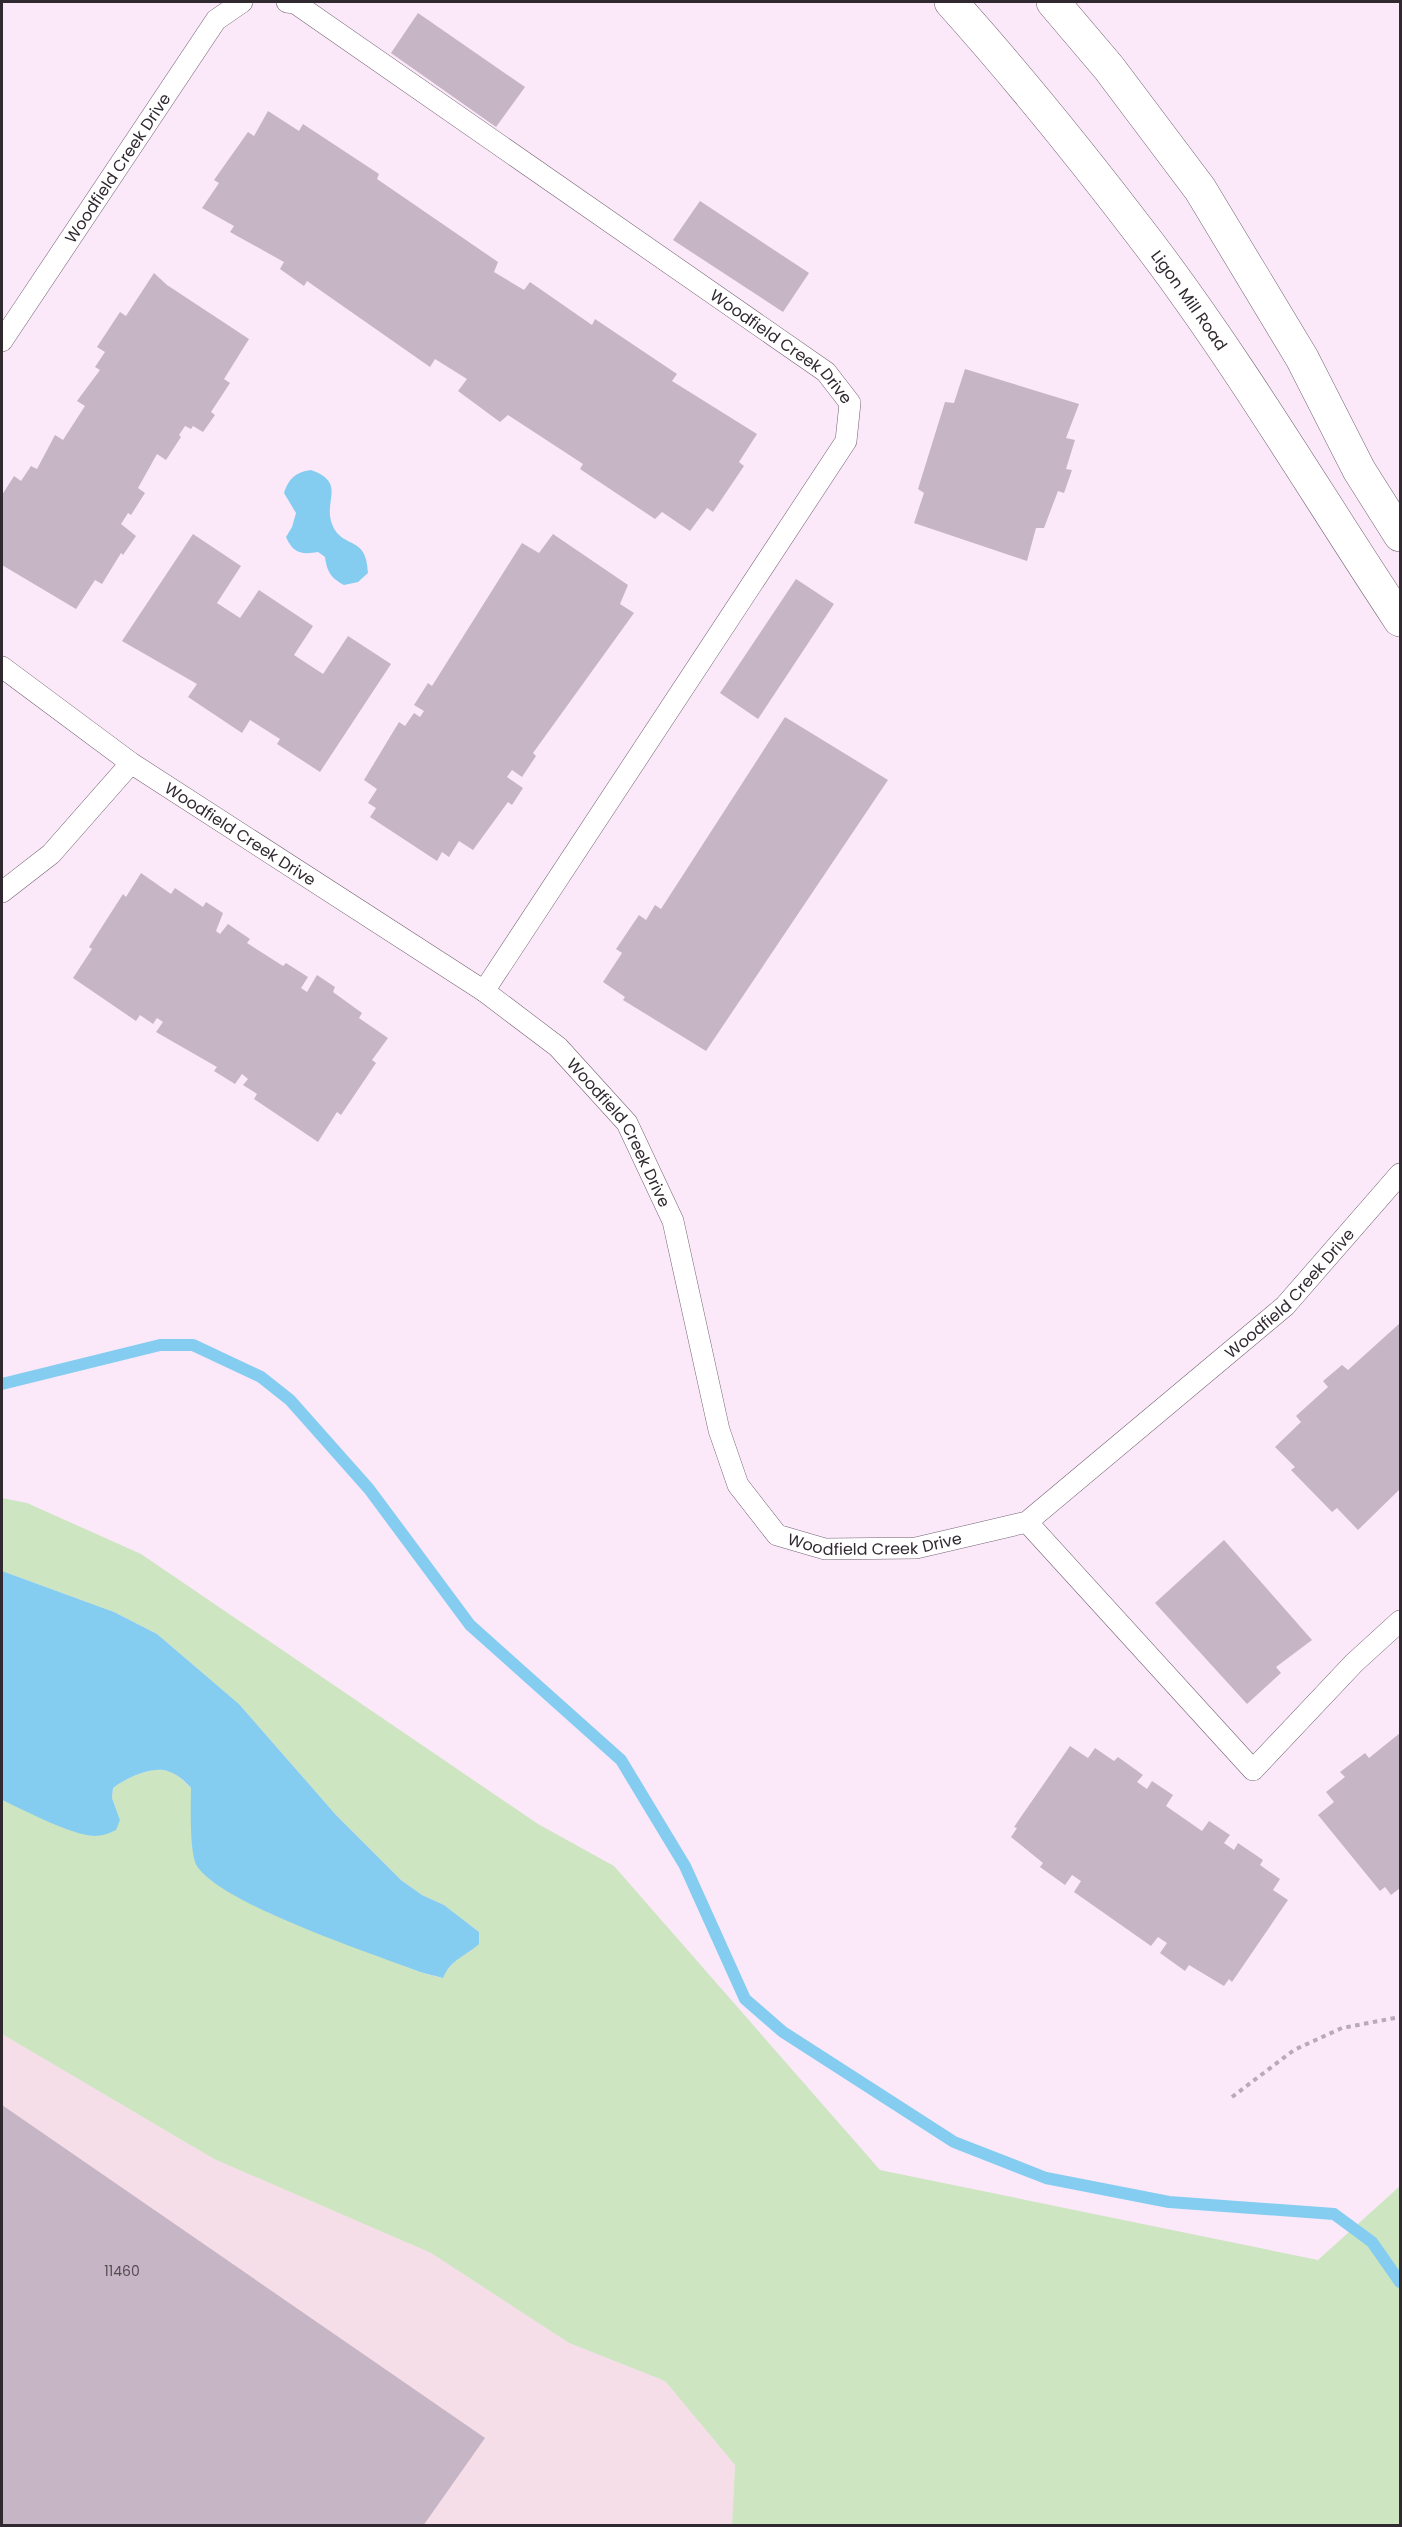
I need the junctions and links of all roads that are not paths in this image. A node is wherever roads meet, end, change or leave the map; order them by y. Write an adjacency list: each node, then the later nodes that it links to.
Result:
1 (242, 2): 5 (lane, Woodfield Creek Drive)
2 (287, 2): 11 (lane, Woodfield Creek Drive)
3 (951, 2): 7 (main road, Ligon Mill Road)
4 (1053, 2): 6 (main road)
5 (2, 341)
6 (1401, 534)
7 (1401, 621)
8 (2, 667): 9 (lane, Woodfield Creek Drive)
9 (131, 763): 10 (lane); 11 (lane, Woodfield Creek Drive)
10 (2, 892)
11 (484, 991): 13 (lane, Woodfield Creek Drive)
12 (1401, 1174): 13 (lane, Woodfield Creek Drive)
13 (1027, 1522): 14 (lane)
14 (1401, 1621)

